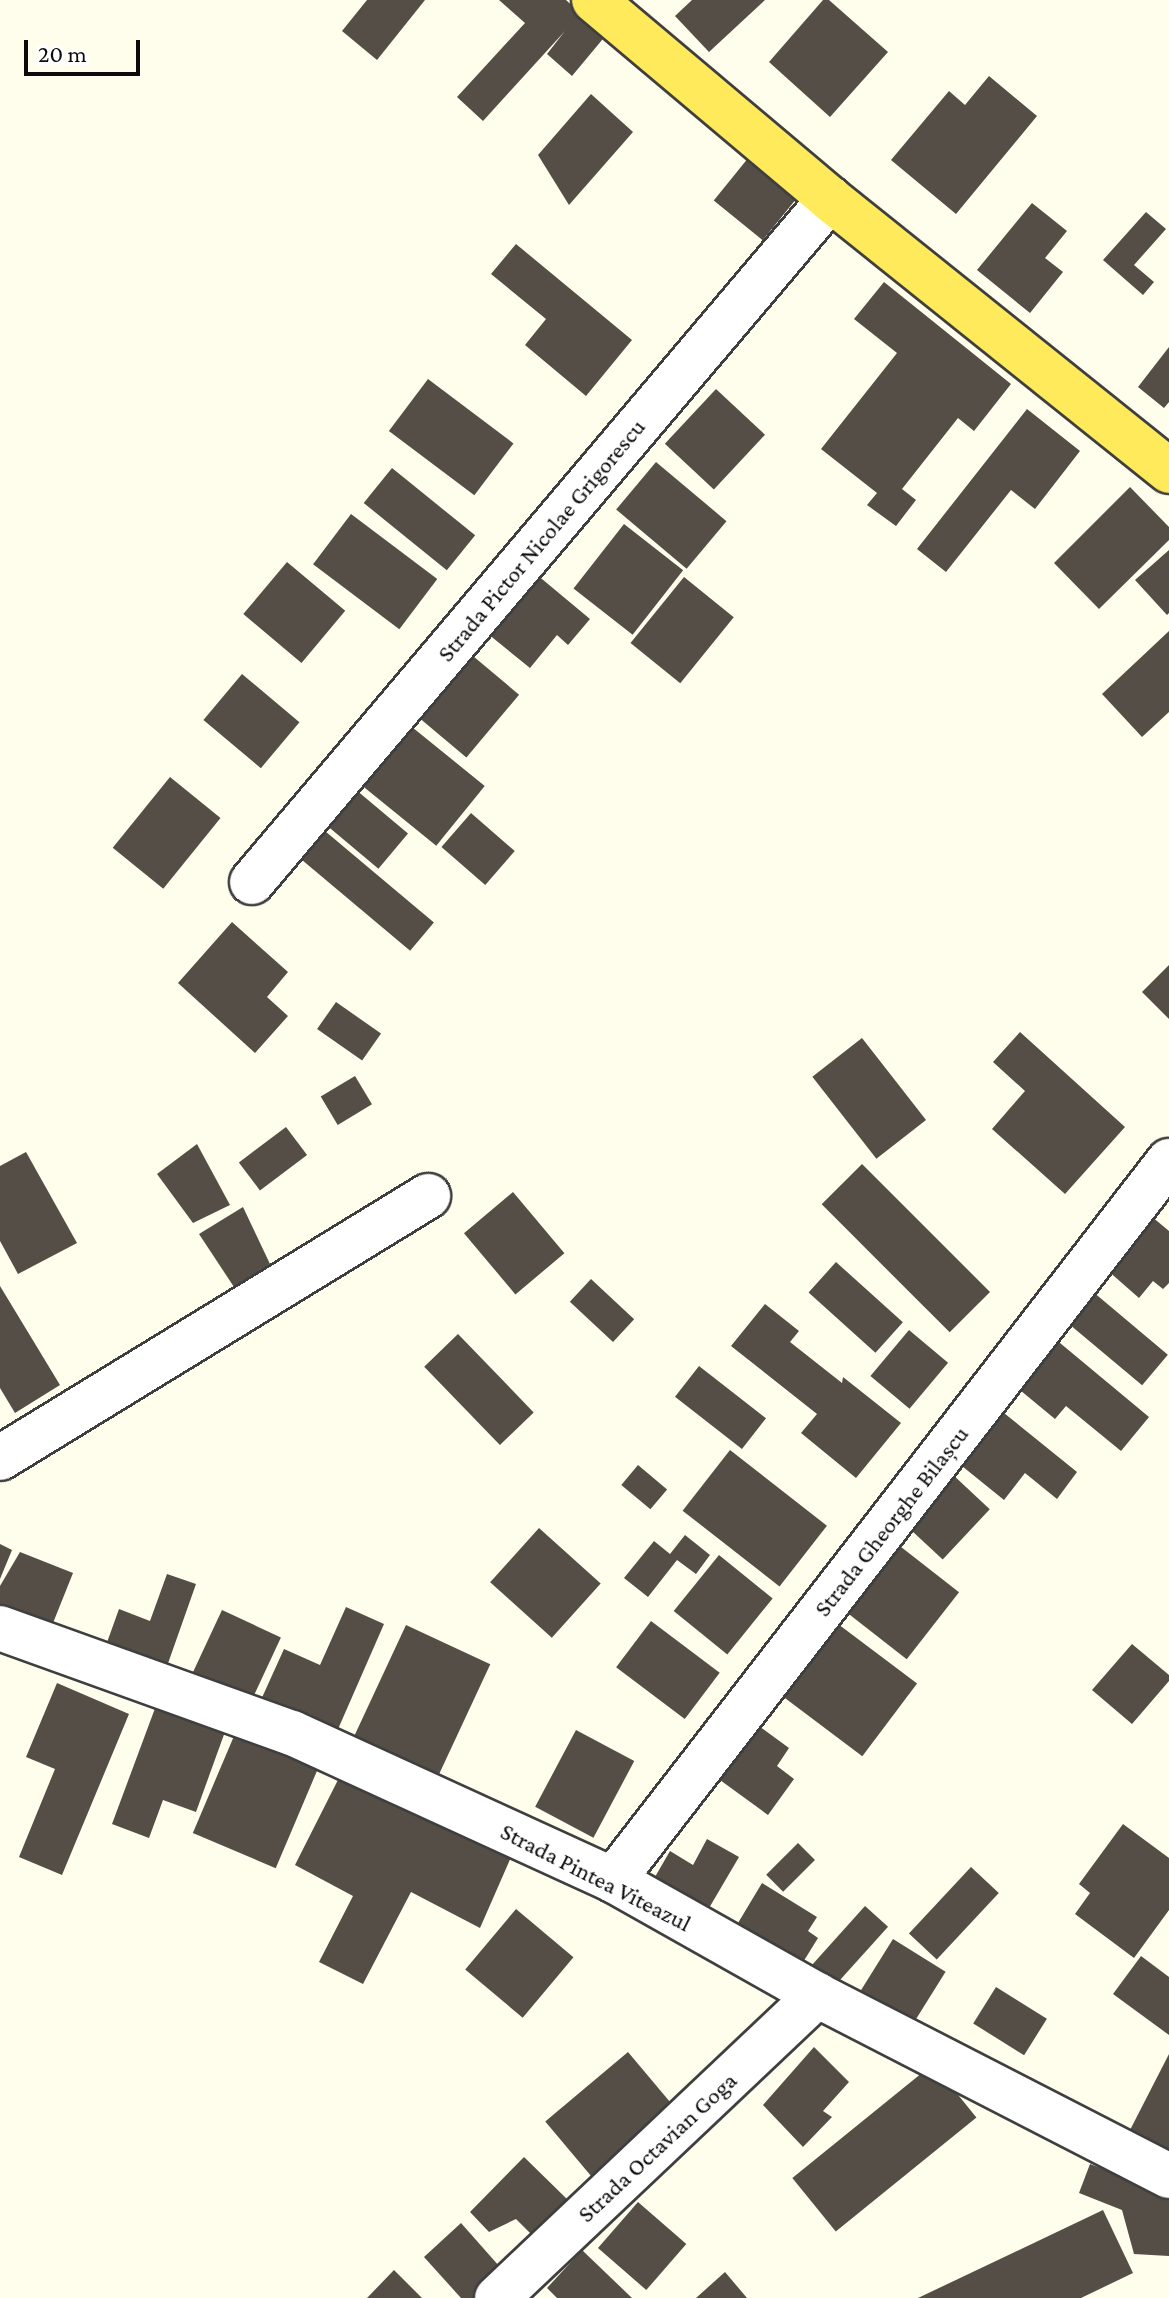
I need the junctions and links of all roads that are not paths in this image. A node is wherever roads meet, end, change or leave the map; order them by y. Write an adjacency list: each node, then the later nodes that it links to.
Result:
1 (594, 0): 2 (main road)
2 (830, 199): 3 (main road); 4 (street, Strada Pictor Nicolae Grigorescu)
3 (1169, 471)
4 (252, 882)
5 (1169, 1161): 9 (street, Strada Gheorghe Bilașcu)
6 (428, 1196): 7 (street)
7 (0, 1458)
8 (0, 1628): 9 (street, Strada Pintea Viteazul)
9 (613, 1880): 10 (street, Strada Pintea Viteazul)
10 (817, 1995): 11 (street, Strada Pintea Viteazul); 12 (street, Strada Octavian Goga)
11 (1169, 2176)
12 (497, 2298)

